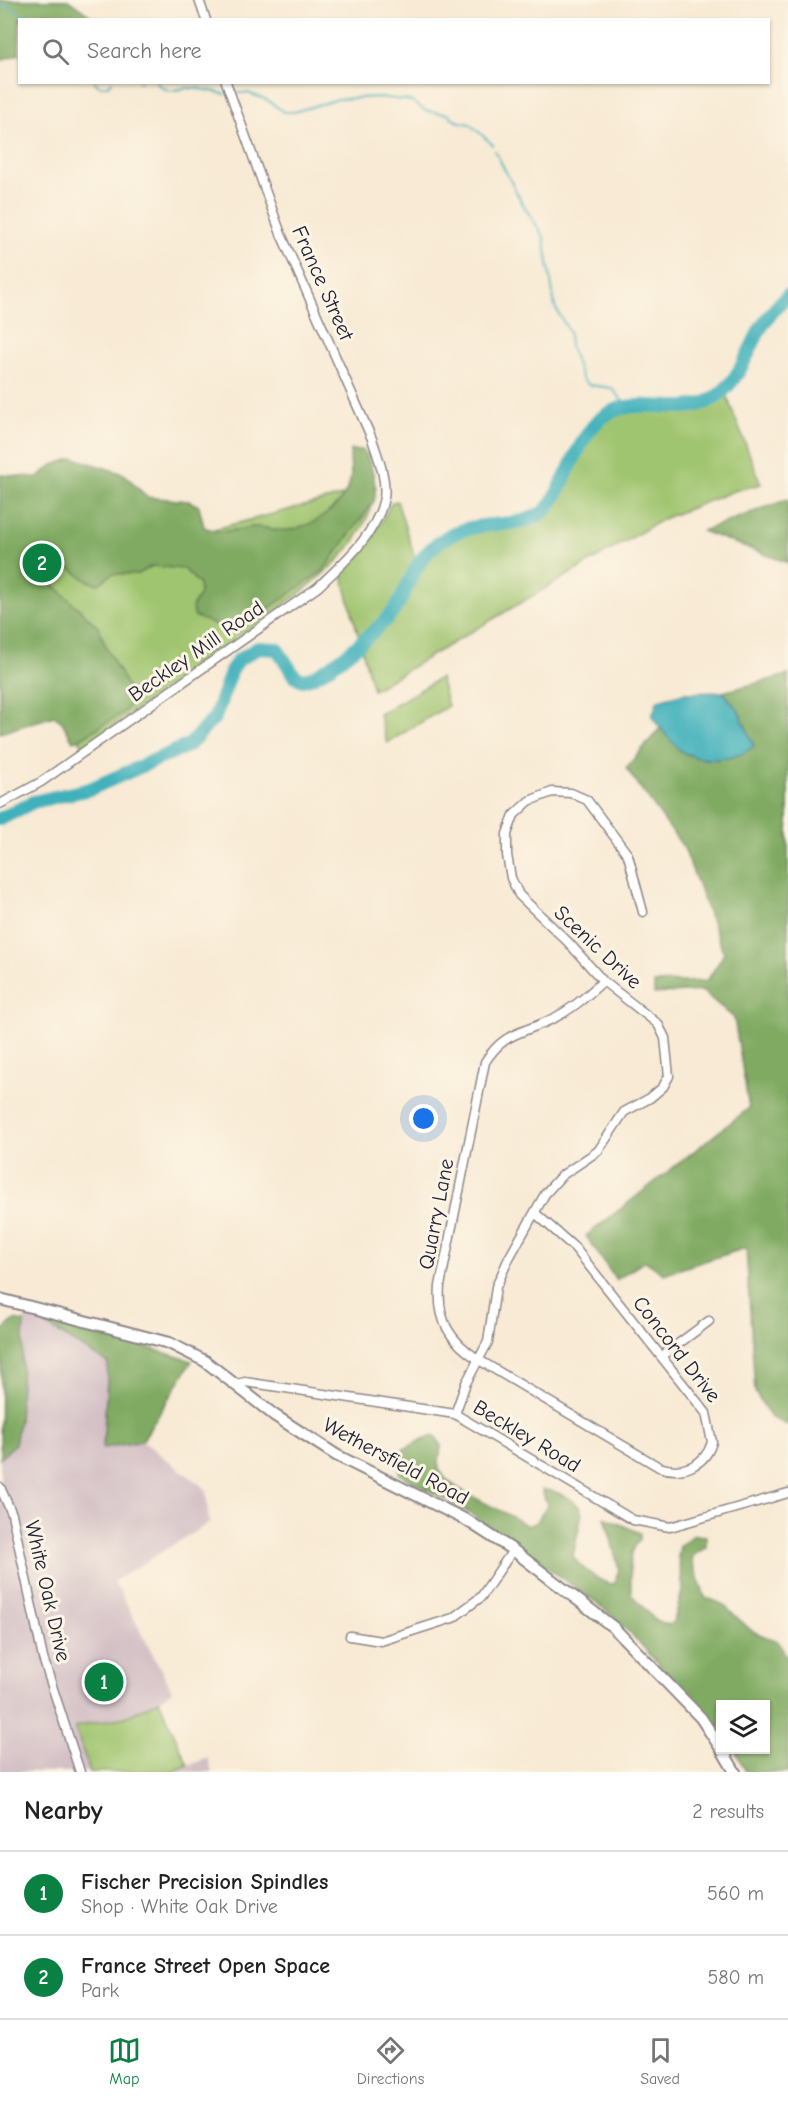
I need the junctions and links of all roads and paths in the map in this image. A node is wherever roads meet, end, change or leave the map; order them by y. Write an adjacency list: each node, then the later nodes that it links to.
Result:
1 (199, 0): 2 (street)
2 (205, 18)
3 (227, 84): 4 (street, France Street)
4 (384, 498): 5 (street, Beckley Mill Road)
5 (0, 804)
6 (643, 912): 7 (street, Scenic Drive)
7 (603, 981): 8 (street, Scenic Drive); 12 (street, Quarry Lane)
8 (535, 1213): 11 (street, Concord Drive); 12 (street, Scenic Drive)
9 (0, 1299): 13 (street, Wethersfield Road)
10 (709, 1321): 11 (street)
11 (662, 1356): 12 (street, Concord Drive)
12 (479, 1360): 14 (street, Scenic Drive)
13 (236, 1384): 14 (street, Beckley Road); 17 (street, Wethersfield Road)
14 (455, 1414): 16 (street, Beckley Road)
15 (0, 1487): 21 (street, White Oak Drive)
16 (788, 1493)
17 (513, 1550): 18 (street); 19 (street, Wethersfield Road)
18 (350, 1636)
19 (716, 1741)
20 (724, 1754): 22 (street, Wethersfield Road)
21 (80, 1772)
22 (735, 1772)

